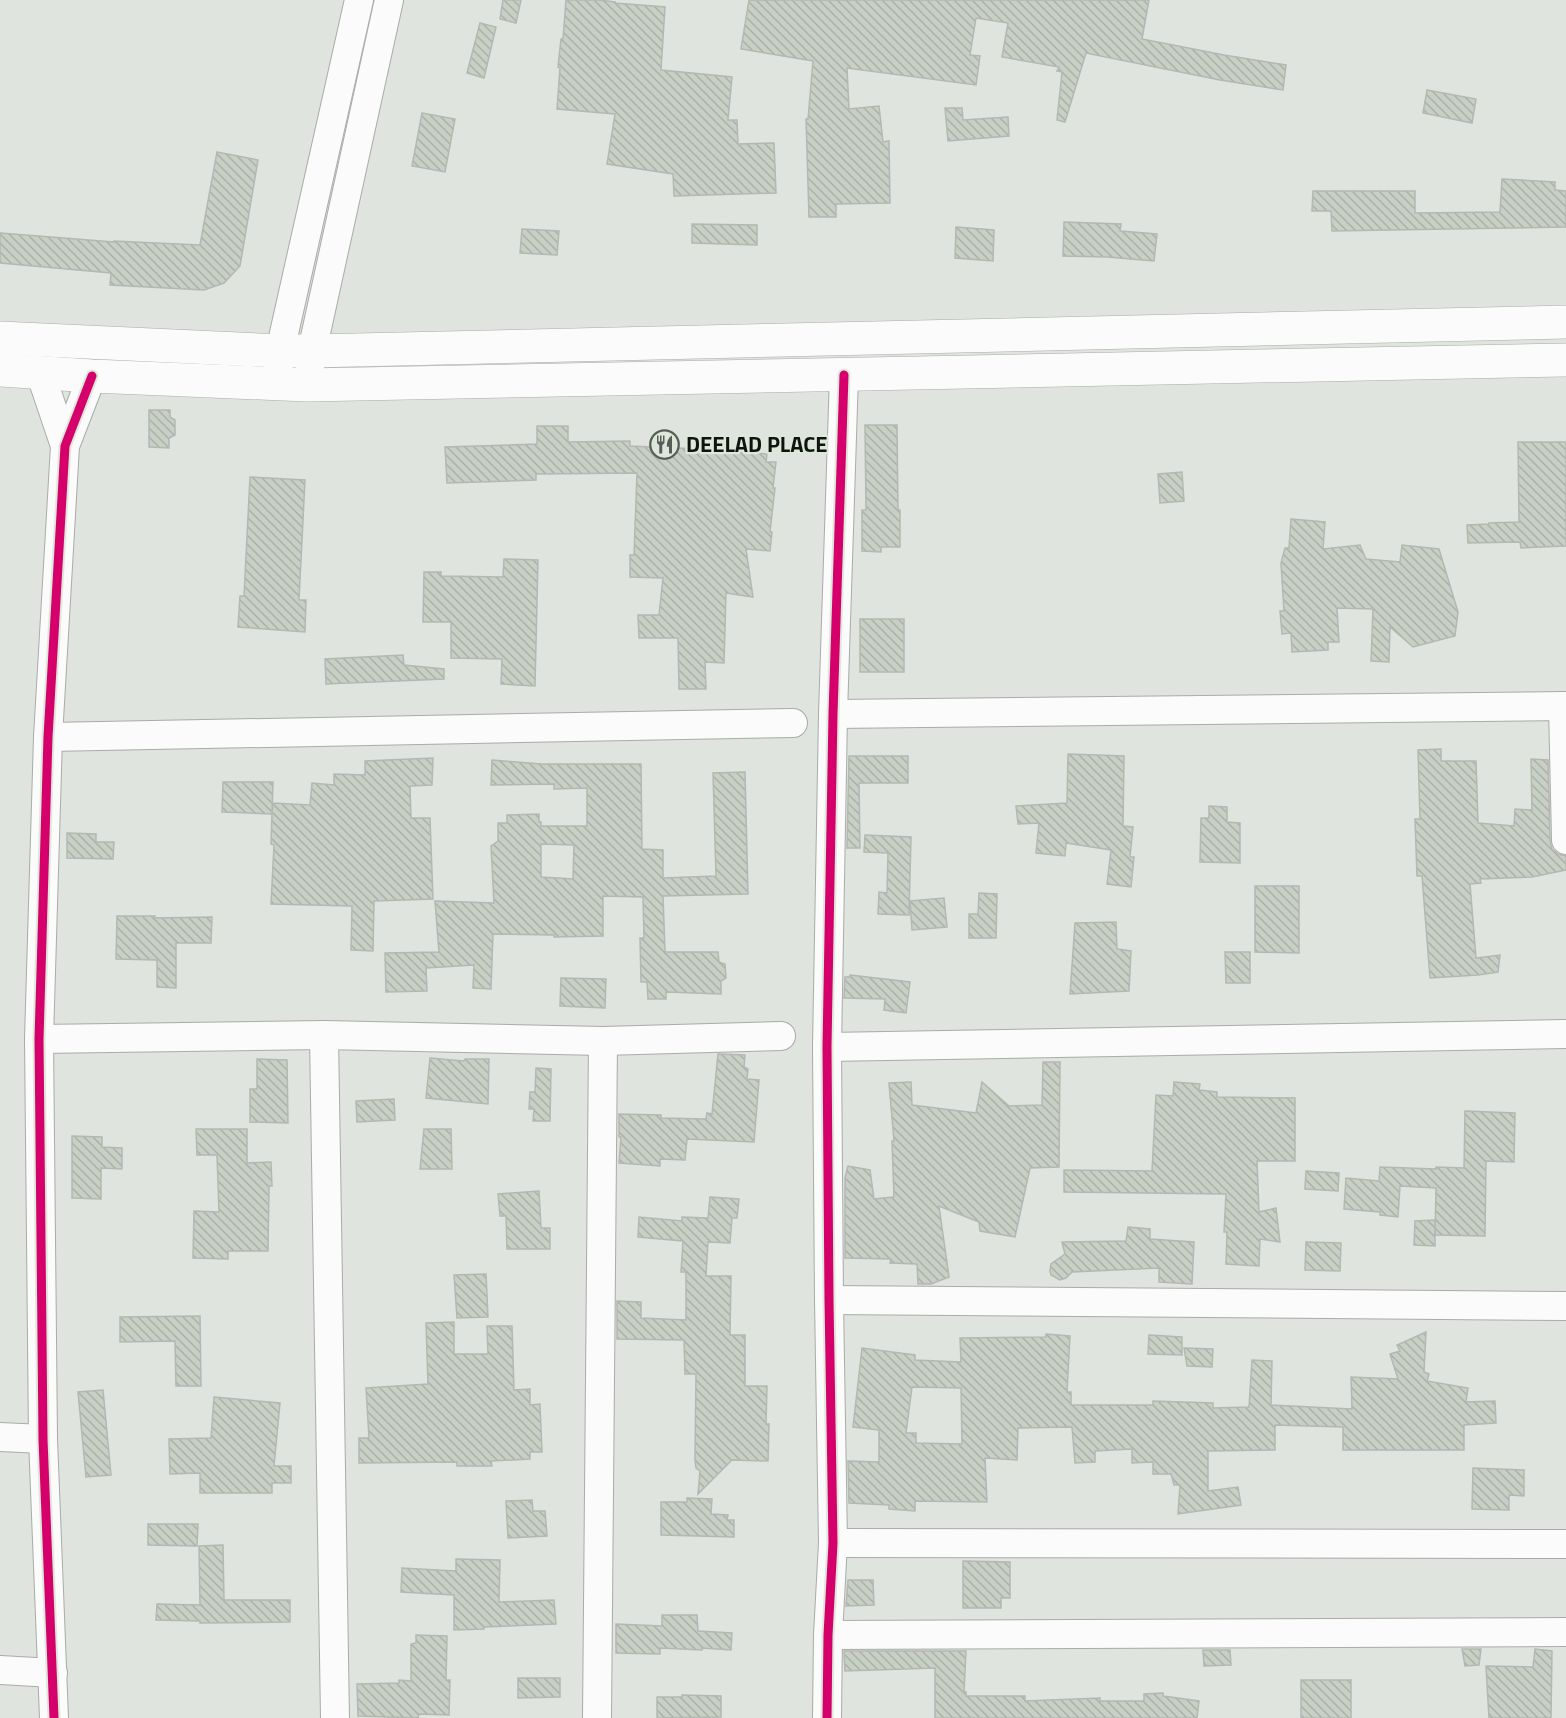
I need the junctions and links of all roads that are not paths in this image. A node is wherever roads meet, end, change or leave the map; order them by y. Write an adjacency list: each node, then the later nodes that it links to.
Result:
1 (359, 0): 5 (street)
2 (389, 0): 5 (street)
3 (1566, 322): 5 (main road)
4 (0, 338): 5 (main road)
5 (296, 351): 11 (street)
6 (1566, 360): 9 (main road)
7 (0, 370): 8 (main road)
8 (40, 372): 10 (main road); 12 (street)
9 (844, 375): 11 (main road); 14 (street)
10 (92, 376): 11 (main road); 12 (street)
11 (292, 385)
12 (65, 446): 16 (street)
13 (1564, 706): 14 (street); 17 (street)
14 (833, 714): 23 (street)
15 (793, 723): 16 (street)
16 (48, 737): 21 (street)
17 (1566, 840)
18 (1566, 1034): 23 (street)
19 (324, 1035): 21 (street); 22 (street); 35 (street)
20 (781, 1036): 22 (street)
21 (39, 1039): 27 (street)
22 (603, 1041): 36 (street)
23 (827, 1047): 24 (street)
24 (829, 1300): 25 (street); 28 (street)
25 (1566, 1306)
26 (0, 1437): 27 (street)
27 (43, 1439): 33 (street)
28 (833, 1543): 29 (street); 31 (street)
29 (1566, 1544)
30 (1566, 1632): 31 (street)
31 (828, 1635): 37 (street)
32 (0, 1670): 33 (street)
33 (53, 1673): 34 (street)
34 (54, 1718)
35 (334, 1718)
36 (597, 1718)
37 (826, 1718)

